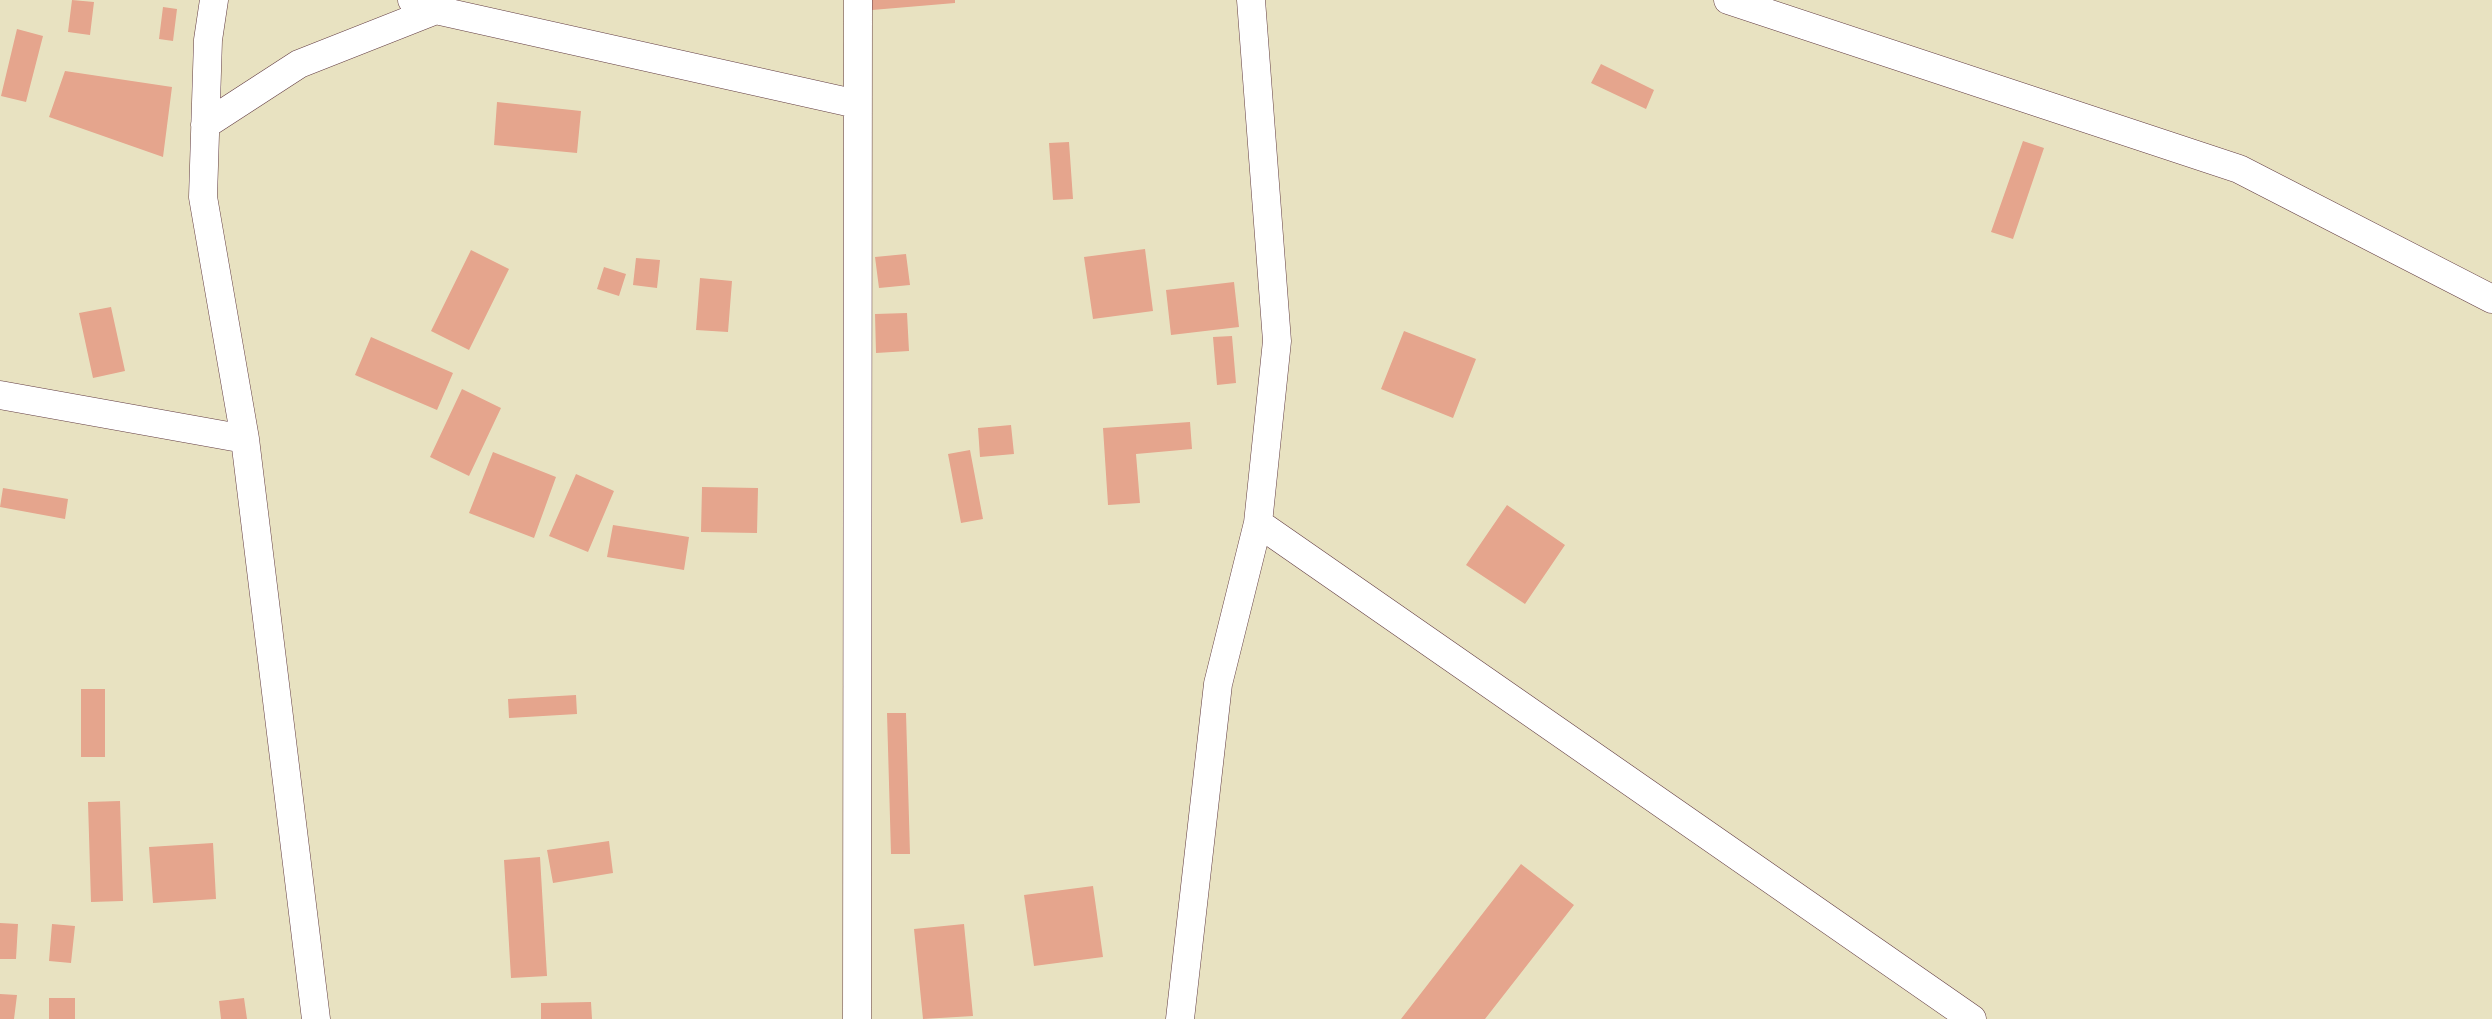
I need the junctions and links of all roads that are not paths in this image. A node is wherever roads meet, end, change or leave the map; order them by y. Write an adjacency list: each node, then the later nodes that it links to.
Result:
1 (214, 0): 7 (street)
2 (858, 0): 6 (street)
3 (1251, 0): 11 (street)
4 (1728, 0): 8 (street)
5 (424, 5): 6 (street); 7 (street)
6 (858, 104): 13 (street)
7 (205, 125): 10 (street)
8 (2492, 299)
9 (0, 395): 10 (street)
10 (245, 439): 12 (street)
11 (1258, 523): 14 (street); 15 (street)
12 (316, 1019)
13 (857, 1019)
14 (1180, 1019)
15 (1972, 1019)

